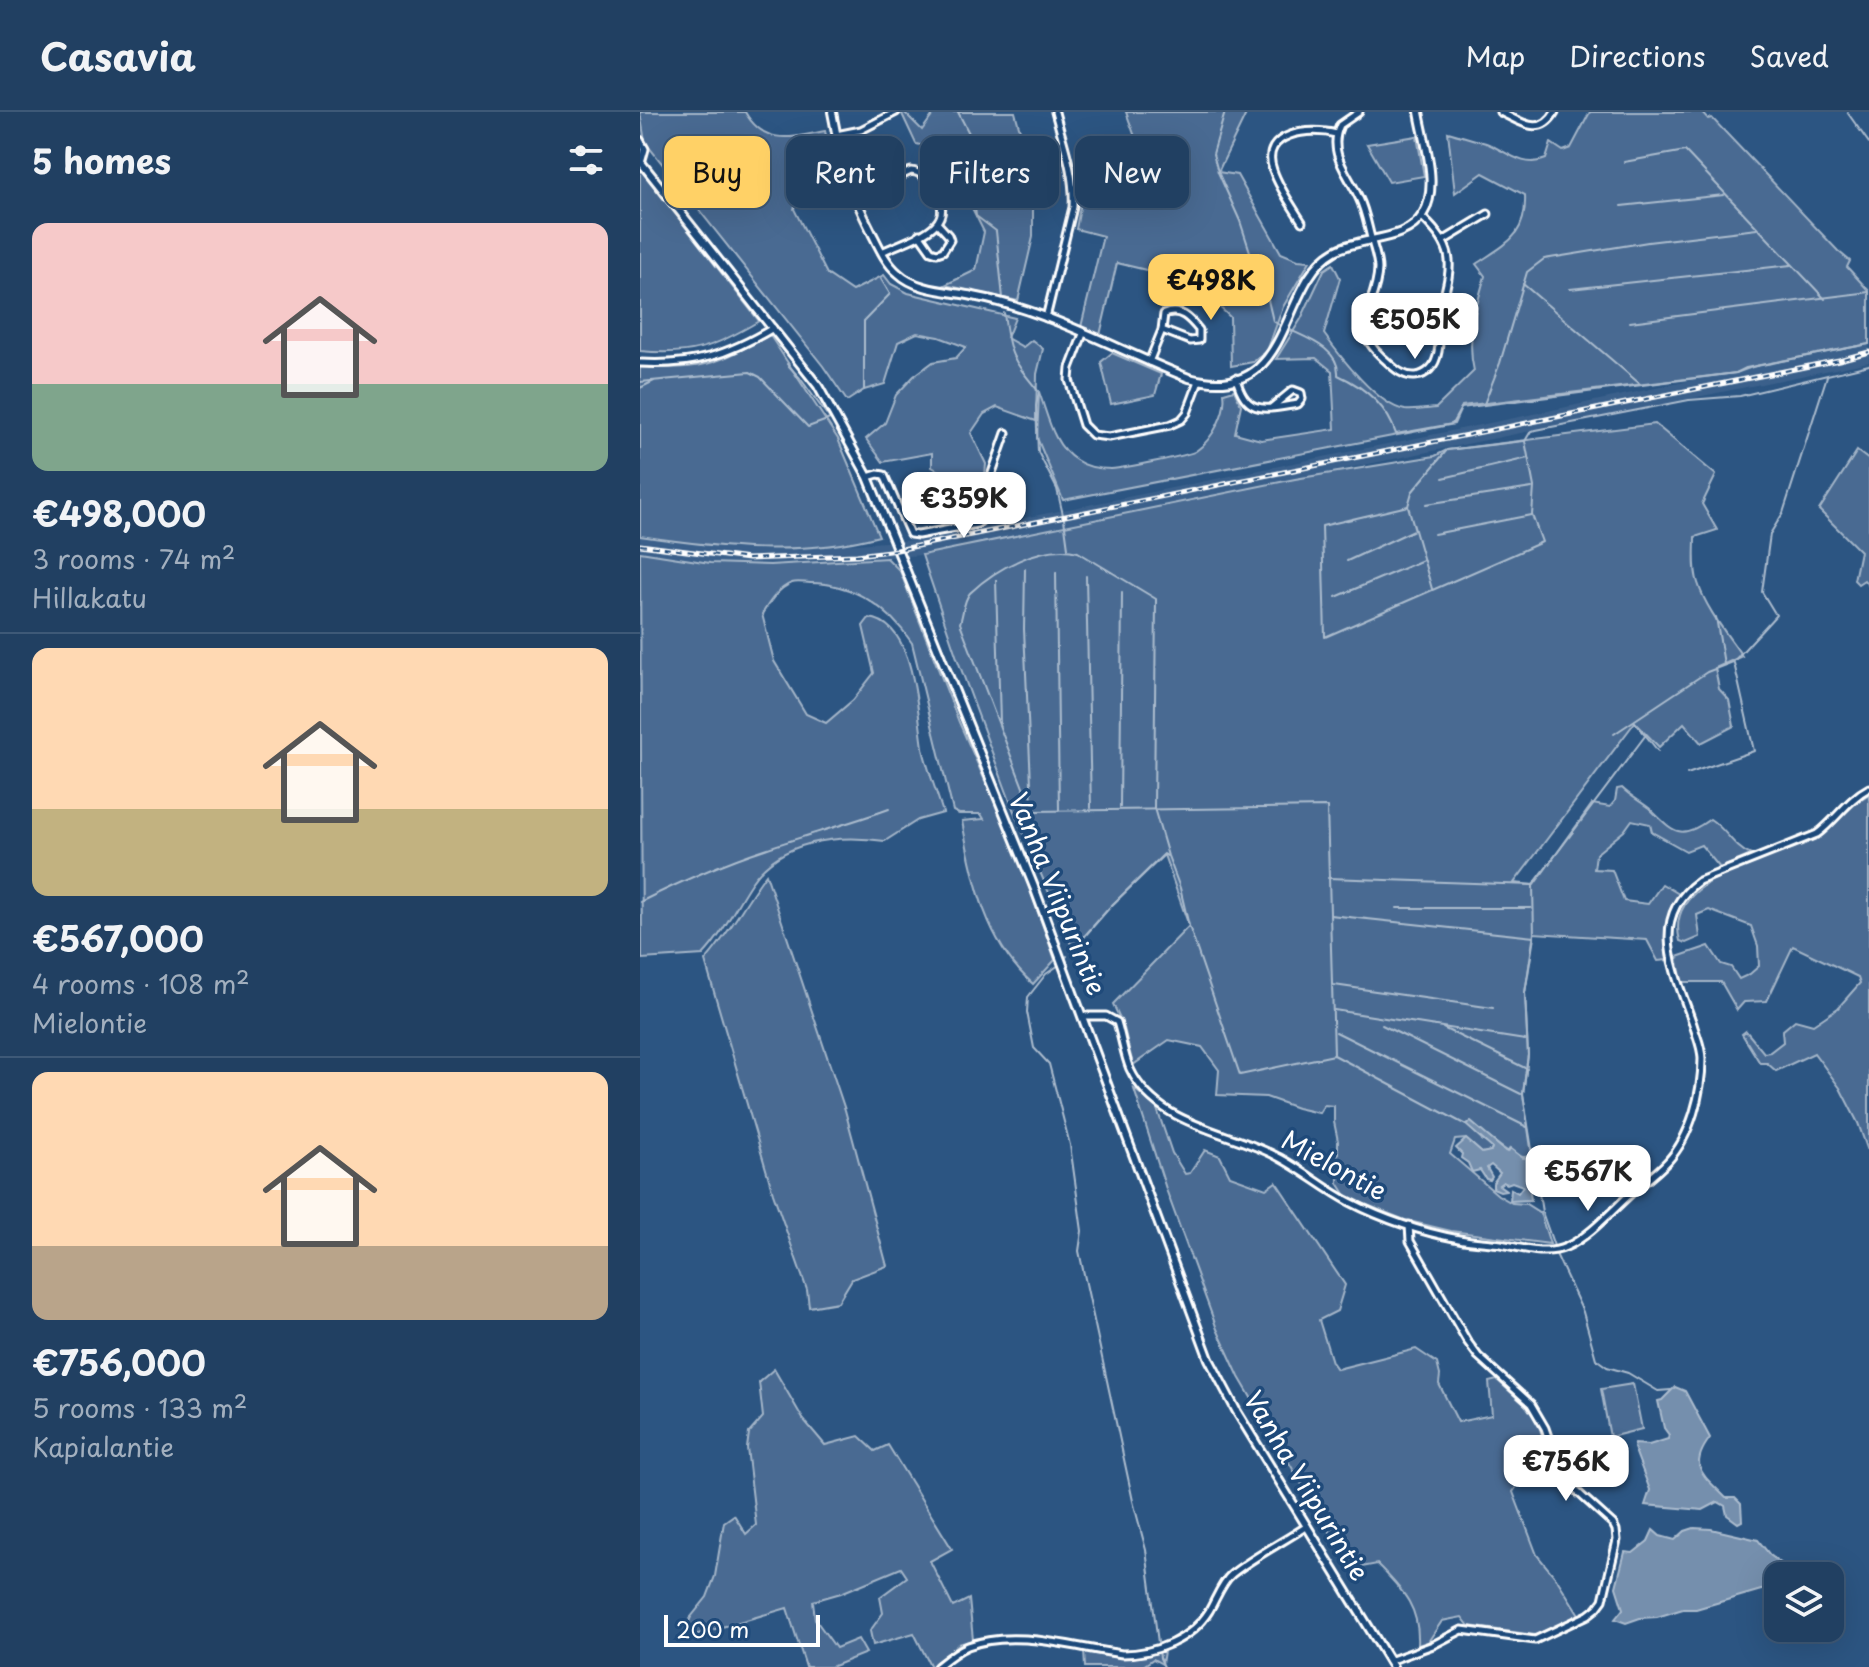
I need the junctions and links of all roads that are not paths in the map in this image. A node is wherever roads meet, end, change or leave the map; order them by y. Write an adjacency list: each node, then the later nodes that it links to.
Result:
1 (832, 112): 9 (street)
2 (896, 112): 9 (street)
3 (1055, 112): 22 (street)
4 (1359, 112): 8 (street)
5 (1419, 112): 15 (street)
6 (1500, 112): 7 (street)
7 (1555, 112)
8 (1336, 134): 16 (street); 19 (street)
9 (836, 135)
10 (640, 140): 11 (street)
11 (641, 162): 23 (street, Vanha Viipurintie)
12 (904, 173): 17 (street)
13 (859, 208): 21 (street)
14 (1488, 214): 20 (street)
15 (1422, 217): 19 (street); 20 (street)
16 (1302, 222)
17 (938, 224): 18 (street); 18 (street)
18 (919, 234): 21 (street)
19 (1371, 240): 20 (street); 28 (street)
20 (1443, 241)
21 (882, 252): 22 (street)
22 (1046, 318): 25 (street)
23 (773, 328): 27 (street); 32 (street, Vanha Viipurintie)
24 (1162, 330): 24 (street); 26 (street)
25 (1083, 334): 26 (street); 29 (street)
26 (1149, 362): 29 (street)
27 (640, 363)
28 (1236, 378): 29 (street); 30 (street)
29 (1199, 381)
30 (1271, 408): 30 (street)
31 (1006, 433): 32 (street)
32 (868, 477): 34 (street, Vanha Viipurintie)
33 (1869, 788): 35 (street, Mielontie)
34 (1083, 1016): 35 (street, Mielontie); 36 (street, Vanha Viipurintie)
35 (1409, 1225): 37 (street)
36 (1307, 1526): 37 (street, Vanha Viipurintie); 38 (street)
37 (1391, 1664)
38 (937, 1667)

